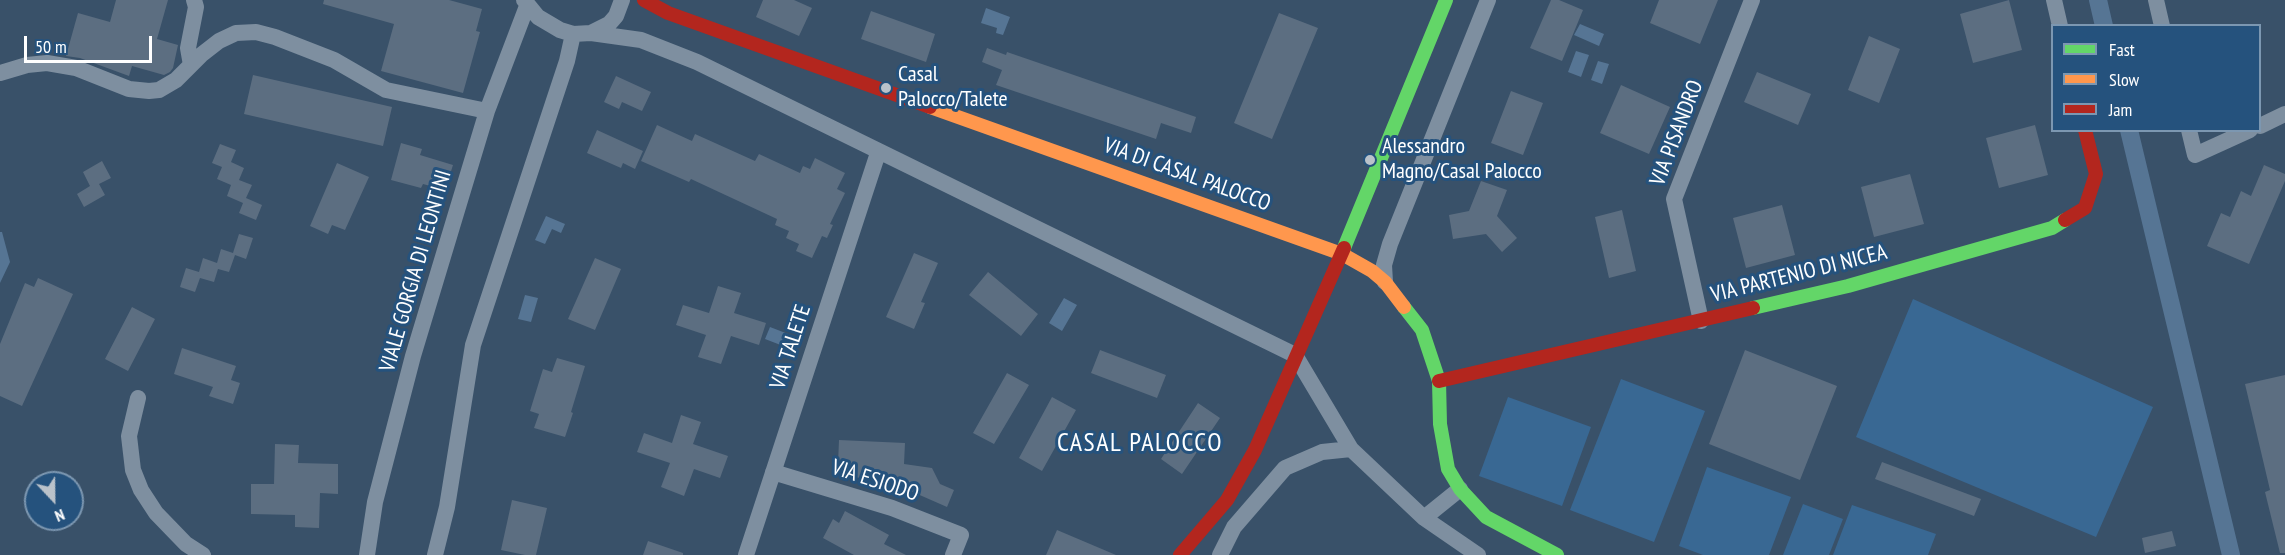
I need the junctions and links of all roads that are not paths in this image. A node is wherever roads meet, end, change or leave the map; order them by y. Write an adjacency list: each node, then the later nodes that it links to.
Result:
1 (194, 0): 14 (street)
2 (622, 0): 12 (street)
3 (644, 0): 23 (street, VIA DI CASAL PALOCCO)
4 (1446, 0): 23 (street)
5 (1488, 0): 24 (street)
6 (1752, 0): 25 (street, VIA PISANDRO)
7 (2054, 0): 10 (street)
8 (2156, 0): 11 (street)
9 (525, 3): 13 (street); 16 (street, VIALE GORGIA DI LEONTINI)
10 (2060, 24)
11 (2162, 24)
12 (591, 33): 13 (street); 22 (street)
13 (573, 34): 35 (street)
14 (191, 64): 15 (street); 16 (street)
15 (0, 73)
16 (487, 111): 34 (street, VIALE GORGIA DI LEONTINI)
17 (2285, 114): 18 (street)
18 (2261, 125)
19 (2086, 132): 25 (street, VIA PARTENIO DI NICEA)
20 (2189, 132): 21 (street)
21 (2246, 132)
22 (878, 153): 26 (street); 30 (street, VIA TALETE)
23 (1342, 254): 24 (street, VIA DI CASAL PALOCCO); 26 (street)
24 (1385, 282): 27 (street, VIA DI CASAL PALOCCO)
25 (1701, 321): 27 (street, VIA PARTENIO DI NICEA)
26 (1295, 355): 29 (street); 38 (street)
27 (1439, 381): 31 (street, VIA DI CASAL PALOCCO)
28 (138, 398): 33 (street)
29 (1351, 448): 32 (street); 39 (street)
30 (774, 472): 36 (street, VIA TALETE); 37 (street, VIA ESIODO)
31 (1460, 489): 32 (street); 41 (street, VIA DI CASAL PALOCCO)
32 (1424, 518): 40 (street)
33 (202, 555)
34 (367, 555)
35 (435, 555)
36 (746, 555)
37 (952, 555)
38 (1180, 555)
39 (1220, 555)
40 (1478, 555)
41 (1557, 555)

